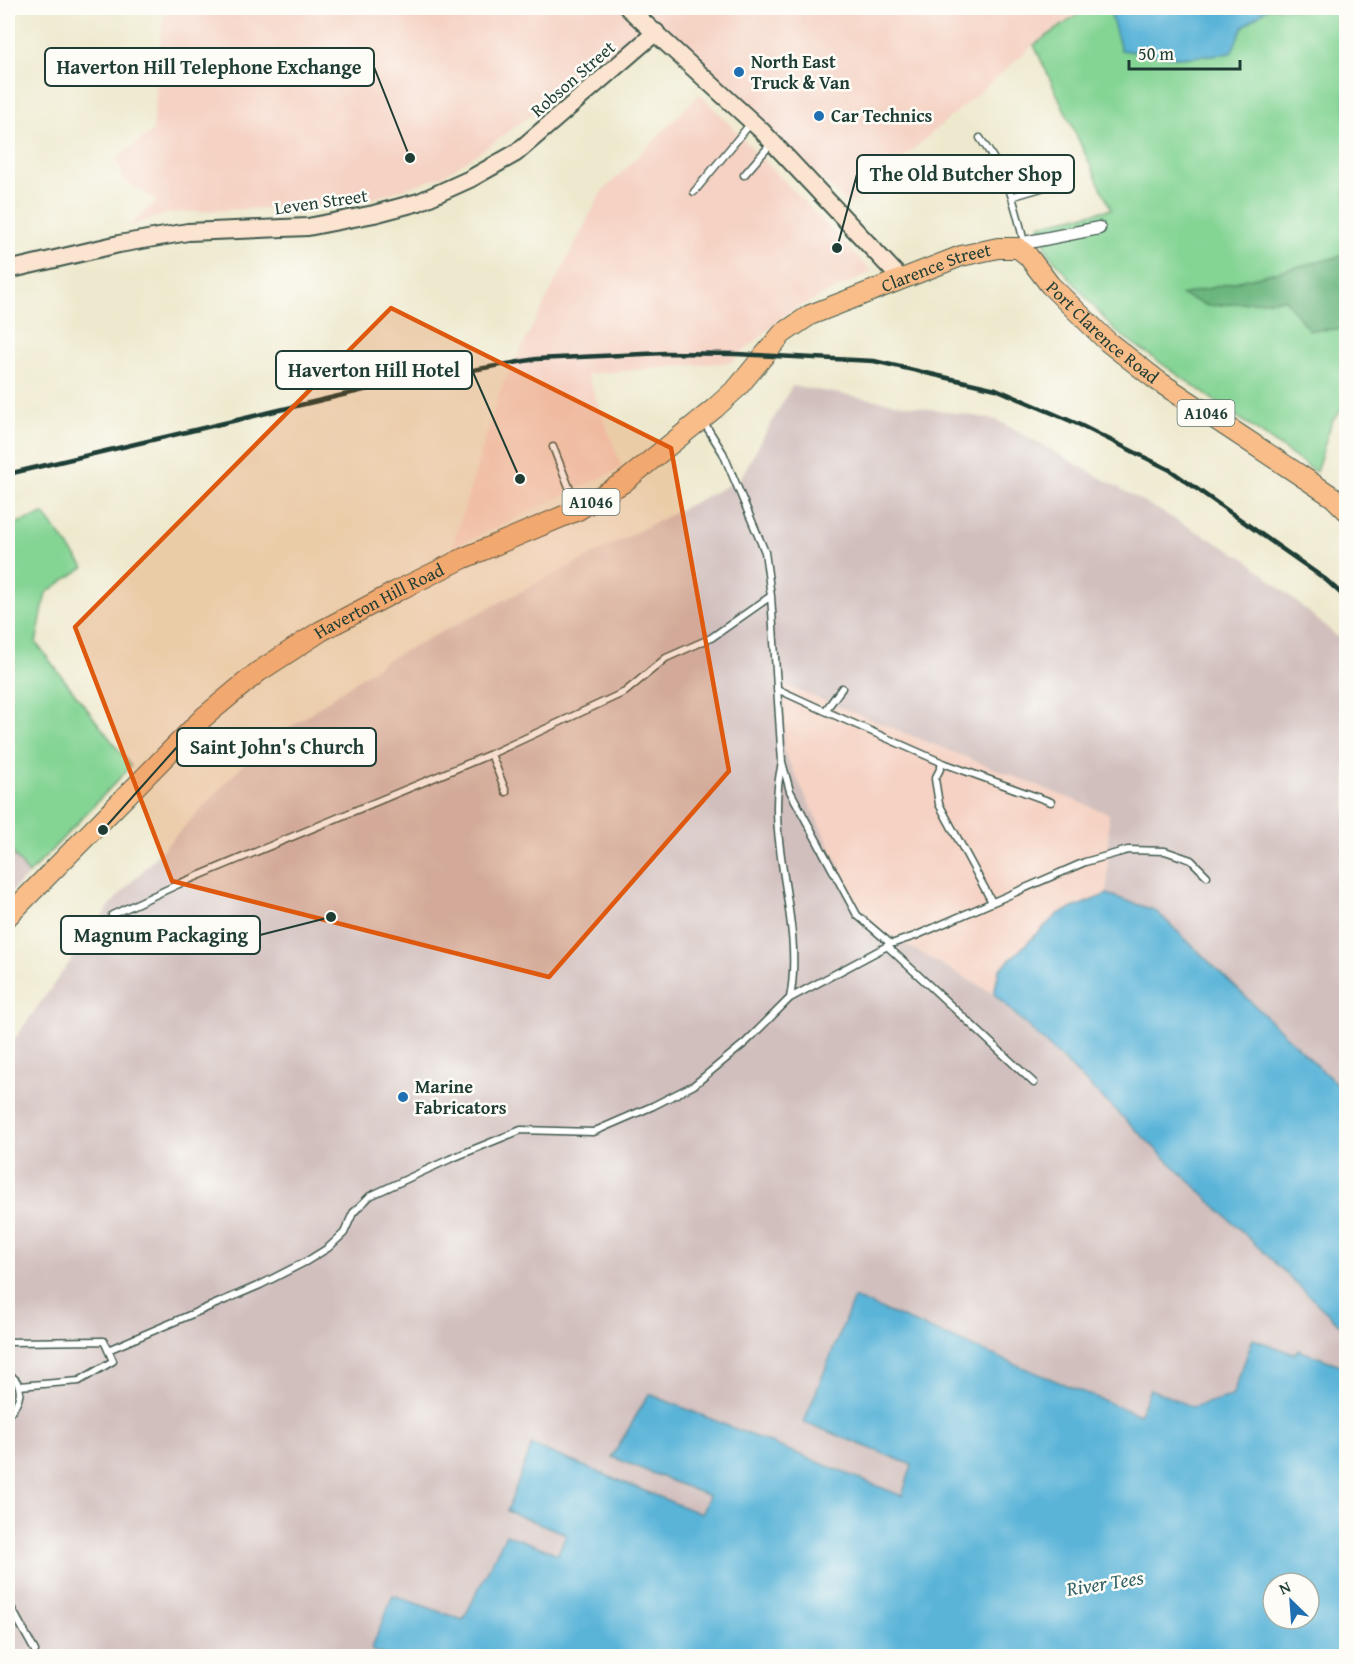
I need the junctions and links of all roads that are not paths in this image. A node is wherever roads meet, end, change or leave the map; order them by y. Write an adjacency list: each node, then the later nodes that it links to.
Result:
1 (628, 8): 2 (main road)
2 (656, 32): 3 (main road); 6 (main road, Robson Street)
3 (752, 122): 5 (main road); 9 (lane)
4 (980, 138): 10 (lane)
5 (772, 142): 7 (lane); 14 (main road)
6 (516, 153): 13 (main road, Leven Street)
7 (744, 176)
8 (1055, 184): 10 (lane)
9 (694, 192)
10 (1014, 196): 12 (lane)
11 (1099, 228): 12 (street, Clarence Street)
12 (1021, 245): 14 (main road, Clarence Street / A1046); 19 (main road, Port Clarence Road / A1046)
13 (8, 270)
14 (902, 279): 15 (main road, Clarence Street / A1046)
15 (782, 334): 16 (main road, Haverton Hill Road / A1046)
16 (702, 419): 18 (main road, Haverton Hill Road / A1046); 20 (lane)
17 (553, 447): 18 (lane)
18 (578, 510): 32 (main road, Haverton Hill Road / A1046)
19 (1347, 510)
20 (771, 596): 22 (lane); 24 (lane)
21 (842, 688): 23 (lane)
22 (777, 689): 23 (lane); 25 (lane)
23 (825, 711): 26 (lane)
24 (491, 754): 27 (lane); 31 (lane)
25 (782, 762): 33 (lane); 34 (lane)
26 (943, 763): 28 (lane); 30 (lane)
27 (506, 792)
28 (1052, 802)
29 (1207, 876): 30 (lane)
30 (992, 902): 33 (lane)
31 (112, 915)
32 (8, 916)
33 (889, 945): 34 (lane); 35 (lane)
34 (790, 998): 37 (lane)
35 (1035, 1083)
36 (8, 1342): 37 (lane)
37 (108, 1350): 39 (lane)
38 (8, 1374): 39 (lane)
39 (19, 1386): 40 (lane)
40 (8, 1415)
41 (8, 1602): 42 (lane)
42 (35, 1651)

